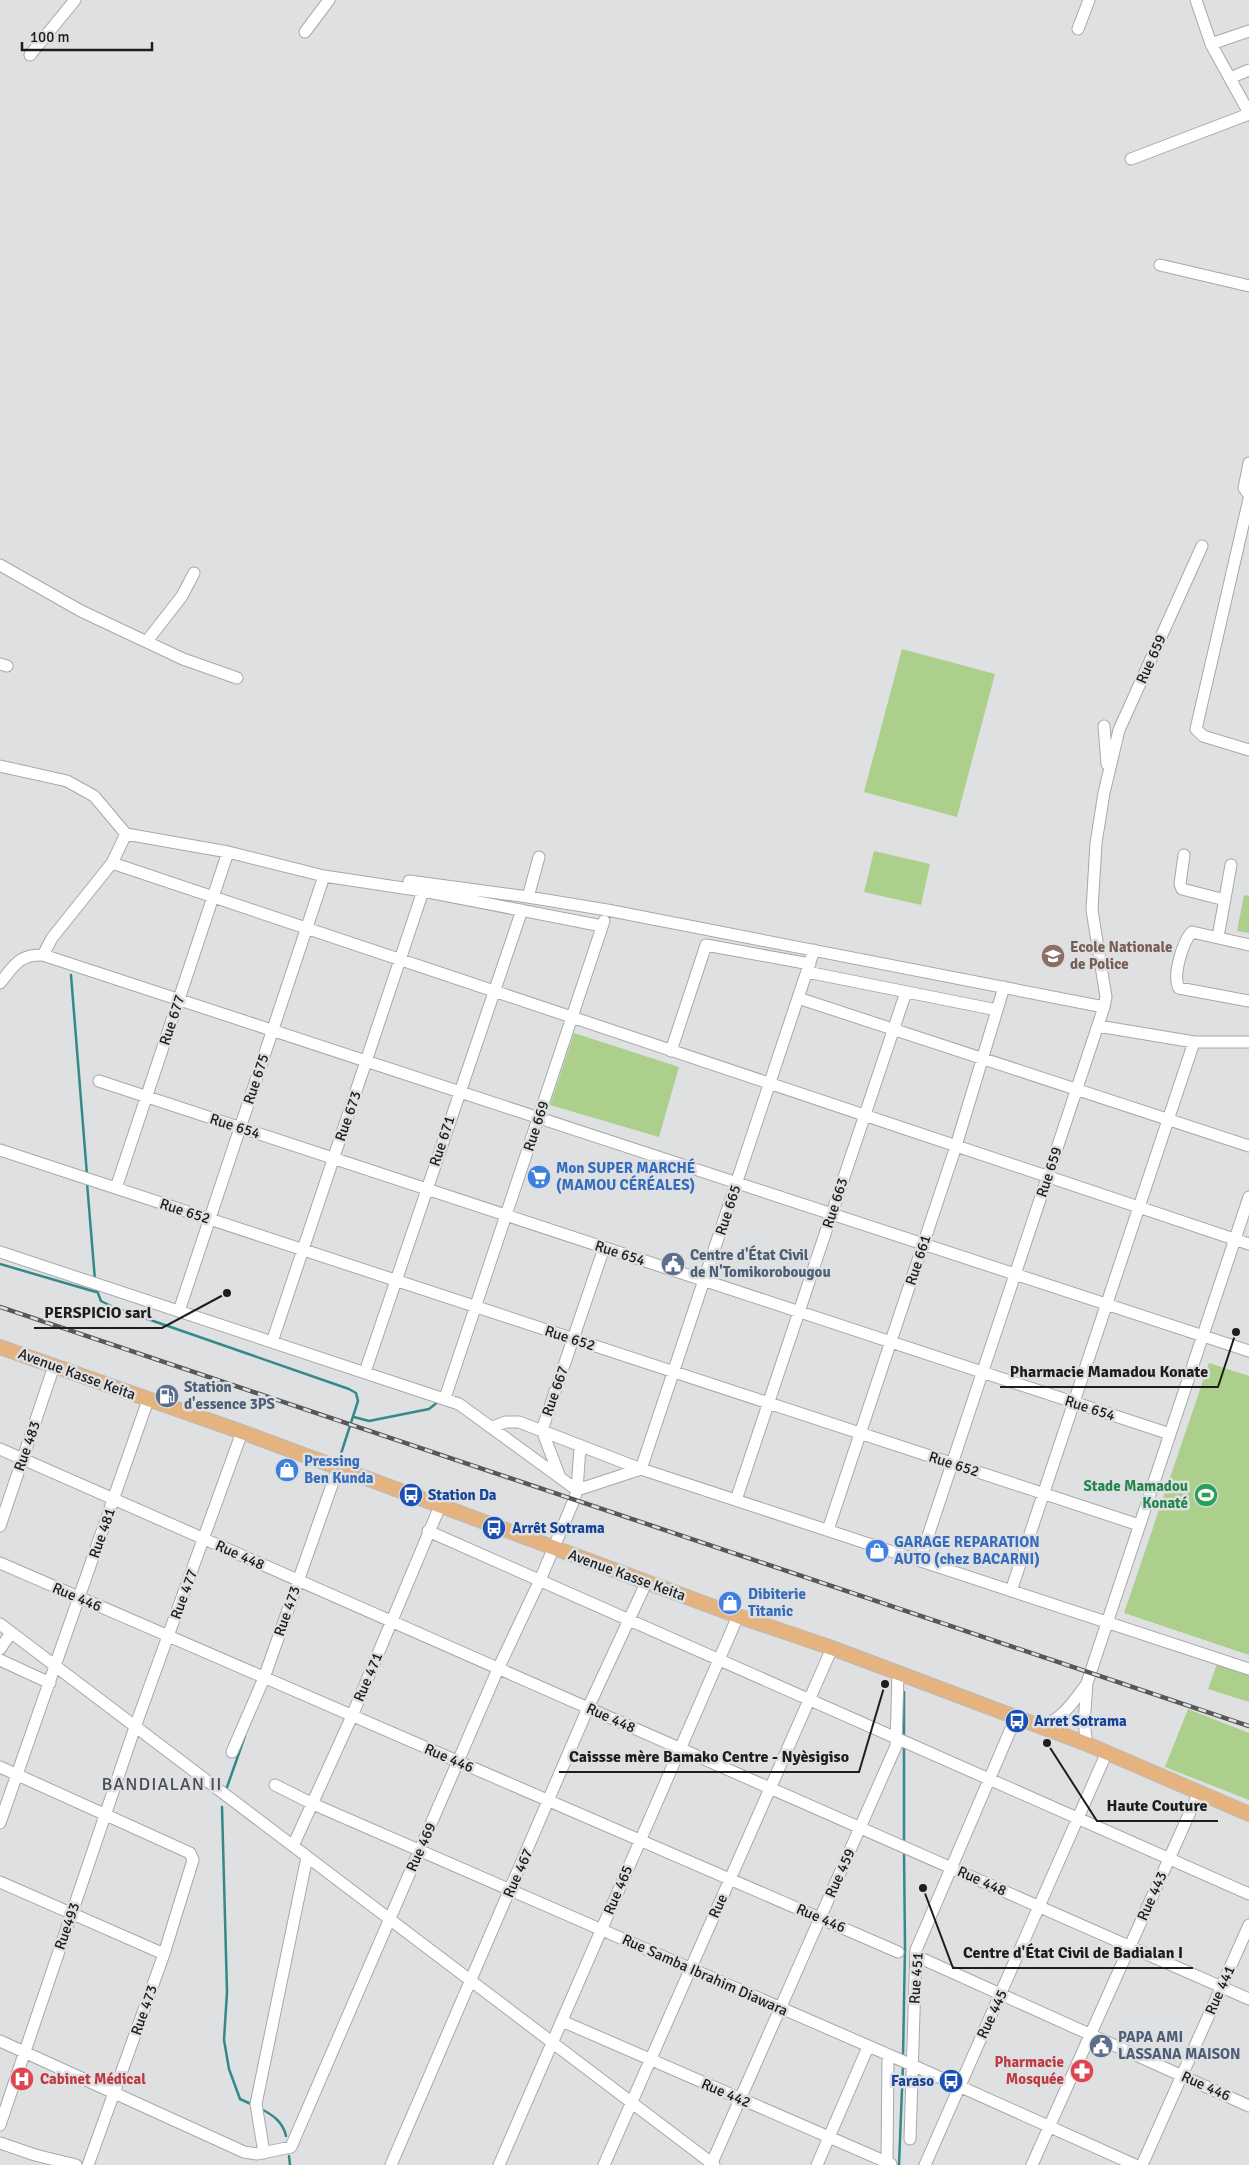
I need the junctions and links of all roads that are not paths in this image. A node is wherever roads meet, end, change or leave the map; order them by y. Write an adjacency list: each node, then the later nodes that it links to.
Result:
1 (75, 0): 9 (street)
2 (329, 0): 7 (street)
3 (1089, 0): 5 (street)
4 (1196, 0): 8 (street)
5 (1078, 29)
6 (1249, 31): 8 (street)
7 (305, 32)
8 (1211, 44): 11 (street)
9 (30, 55)
10 (1249, 70): 11 (street)
11 (1230, 78): 12 (street)
12 (1249, 114): 13 (street)
13 (1131, 159)
14 (1160, 266): 15 (street)
15 (1249, 286)
16 (1248, 469): 17 (street)
17 (1249, 495)
18 (1249, 499): 25 (street)
19 (1202, 546): 27 (street, Rue 659)
20 (0, 565): 22 (street)
21 (194, 574): 22 (street)
22 (147, 641): 23 (street)
23 (237, 678)
24 (1104, 726): 27 (street, Rue 659)
25 (1249, 750)
26 (0, 766): 28 (street)
27 (1108, 774): 57 (street, Rue 659)
28 (126, 834): 29 (street); 32 (street)
29 (228, 852): 34 (street); 38 (street, Rue 677)
30 (1184, 855): 39 (street)
31 (539, 857): 37 (street)
32 (112, 863): 38 (street); 47 (street)
33 (1232, 865): 39 (street)
34 (324, 876): 36 (street); 43 (street, Rue 675)
35 (409, 882): 37 (street)
36 (423, 891): 40 (street); 48 (street, Rue 673)
37 (528, 896): 41 (street)
38 (213, 897): 43 (street); 55 (street, Rue 677)
39 (1225, 900): 44 (street)
40 (522, 910): 42 (street); 52 (street, Rue 671)
41 (607, 910): 42 (street, Rue 669); 46 (street)
42 (602, 926): 59 (street, Rue 669)
43 (306, 928): 48 (street); 62 (street, Rue 675)
44 (1218, 937): 45 (street); 56 (street)
45 (1249, 945)
46 (814, 950): 49 (street, Rue 665); 51 (street)
47 (43, 955): 50 (street); 55 (street)
48 (400, 960): 52 (street); 67 (street, Rue 673)
49 (808, 968): 53 (street); 54 (street, Rue 665); 65 (street)
50 (0, 983)
51 (1004, 987): 57 (street); 58 (street, Rue 661)
52 (494, 991): 59 (street); 71 (street, Rue 671)
53 (906, 992): 58 (street); 61 (street, Rue 663)
54 (798, 998): 61 (street); 69 (street, Rue 665)
55 (178, 1000): 62 (street); 72 (street, Rue 677)
56 (1249, 1001)
57 (1104, 1007): 60 (street, Rue 659)
58 (997, 1010): 66 (street, Rue 661)
59 (572, 1017): 65 (street); 74 (street, Rue 669)
60 (1098, 1026): 63 (street); 70 (street, Rue 659)
61 (894, 1029): 66 (street); 73 (street, Rue 663)
62 (272, 1030): 67 (street); 76 (street, Rue 675)
63 (1194, 1042): 64 (street); 75 (street)
64 (1249, 1042)
65 (671, 1051): 69 (street)
66 (982, 1059): 70 (street); 77 (street, Rue 661)
67 (366, 1061): 71 (street); 80 (street, Rue 673)
68 (99, 1081): 72 (street, Rue 654)
69 (770, 1084): 73 (street); 82 (street, Rue 665)
70 (1077, 1090): 75 (street); 81 (street, Rue 659)
71 (459, 1092): 74 (street); 84 (street, Rue 671)
72 (146, 1097): 76 (street, Rue 654); 83 (street, Rue 677)
73 (865, 1115): 77 (street); 87 (street, Rue 663)
74 (538, 1118): 82 (street); 88 (street, Rue 669)
75 (1168, 1120): 78 (street); 86 (street)
76 (240, 1128): 80 (street, Rue 654); 89 (street, Rue 675)
77 (956, 1146): 81 (street); 91 (street, Rue 661)
78 (1249, 1146)
79 (0, 1150): 83 (street, Rue 652)
80 (334, 1159): 84 (street, Rue 654); 94 (street, Rue 673)
81 (1048, 1177): 86 (street); 96 (street, Rue 659)
82 (736, 1183): 87 (street); 98 (street, Rue 665)
83 (116, 1188): 89 (street, Rue 652)
84 (426, 1189): 88 (street, Rue 654); 97 (street, Rue 671)
85 (1249, 1197): 90 (street)
86 (1139, 1208): 90 (street); 99 (street)
87 (832, 1214): 91 (street); 102 (street, Rue 663)
88 (506, 1216): 93 (street, Rue 654); 100 (street, Rue 669)
89 (209, 1219): 94 (street, Rue 652); 101 (street, Rue 675)
90 (1235, 1239): 92 (street); 103 (street)
91 (924, 1244): 96 (street); 106 (street, Rue 661)
92 (1249, 1244)
93 (604, 1248): 98 (street, Rue 654); 104 (street, Rue 667)
94 (303, 1250): 97 (street, Rue 652); 105 (street, Rue 673)
95 (0, 1252): 101 (street)
96 (1015, 1274): 99 (street); 112 (street, Rue 659)
97 (396, 1280): 100 (street, Rue 652); 110 (street, Rue 671)
98 (704, 1281): 102 (street, Rue 654); 111 (street, Rue 665)
99 (1107, 1304): 103 (street); 116 (street)
100 (475, 1307): 104 (street, Rue 652); 113 (street, Rue 669)
101 (179, 1311): 105 (street)
102 (799, 1312): 106 (street, Rue 654); 115 (street, Rue 663)
103 (1203, 1336): 108 (street); 121 (street)
104 (574, 1339): 111 (street, Rue 652); 118 (street, Rue 667)
105 (272, 1342): 110 (street)
106 (891, 1342): 112 (street, Rue 654); 120 (street, Rue 661)
107 (0, 1346): 109 (main road, Avenue Kasse Keita)
108 (1249, 1351)
109 (54, 1366): 114 (main road, Avenue Kasse Keita); 124 (street, Rue 483)
110 (365, 1372): 113 (street)
111 (673, 1372): 115 (street, Rue 652); 127 (street, Rue 665)
112 (982, 1373): 116 (street, Rue 654); 125 (street, Rue 659)
113 (445, 1398): 117 (street)
114 (148, 1400): 119 (main road, Avenue Kasse Keita); 131 (street, Rue 481)
115 (768, 1403): 120 (street, Rue 652); 132 (street, Rue 663)
116 (1074, 1403): 121 (street, Rue 654); 130 (street)
117 (492, 1427): 118 (street); 128 (street)
118 (542, 1430): 122 (street); 128 (street, Rue 667)
119 (242, 1432): 126 (main road, Avenue Kasse Keita); 138 (street, Rue 477)
120 (860, 1434): 125 (street, Rue 652); 136 (street, Rue 661)
121 (1170, 1434): 134 (street)
122 (580, 1447): 127 (street); 129 (street, Rue 469)
123 (0, 1449): 124 (street, Rue 448)
124 (23, 1459): 131 (street, Rue 448); 135 (street, Rue 483)
125 (952, 1464): 130 (street, Rue 652); 140 (street, Rue 659)
126 (338, 1468): 133 (main road, Avenue Kasse Keita); 142 (street, Rue 473)
127 (641, 1469): 129 (street); 132 (street)
128 (560, 1476): 129 (street)
129 (577, 1490): 139 (street, Rue 469)
130 (1044, 1494): 134 (street, Rue 652); 145 (street)
131 (114, 1500): 138 (street, Rue 448); 146 (street, Rue 481)
132 (736, 1500): 136 (street)
133 (440, 1506): 137 (street, Rue 471); 139 (main road, Avenue Kasse Keita)
134 (1139, 1525): 150 (street)
135 (0, 1526)
136 (828, 1530): 140 (street)
137 (428, 1531): 143 (street); 149 (street, Rue 471)
138 (204, 1539): 142 (street, Rue 448); 153 (street, Rue 477)
139 (553, 1549): 143 (street, Rue 469); 144 (main road, Avenue Kasse Keita)
140 (920, 1560): 145 (street)
141 (0, 1563): 146 (street, Rue 446)
142 (297, 1580): 149 (street, Rue 448); 162 (street, Rue 473)
143 (540, 1580): 148 (street); 159 (street, Rue 469)
144 (647, 1581): 147 (main road, Avenue Kasse Keita); 148 (street, Rue 467)
145 (1011, 1591): 150 (street)
146 (80, 1598): 153 (street, Rue 446); 158 (street, Rue 481)
147 (738, 1616): 154 (main road, Avenue Kasse Keita); 156 (street, Rue 465)
148 (630, 1620): 156 (street); 166 (street, Rue 467)
149 (391, 1622): 159 (street, Rue 448); 167 (street, Rue 471)
150 (1107, 1622): 160 (street); 164 (street)
151 (0, 1624): 152 (street)
152 (11, 1633): 155 (street); 158 (street)
153 (168, 1636): 162 (street, Rue 446); 170 (street, Rue 477)
154 (832, 1648): 161 (main road, Avenue Kasse Keita); 165 (street, Rue)
155 (0, 1649)
156 (719, 1659): 165 (street); 173 (street, Rue 465)
157 (0, 1660): 163 (street)
158 (56, 1667): 163 (street, Rue 481); 170 (street)
159 (498, 1669): 166 (street, Rue 448); 176 (street, Rue 469)
160 (1249, 1669)
161 (898, 1673): 168 (main road, Avenue Kasse Keita); 171 (street)
162 (264, 1678): 167 (street, Rue 446); 174 (street, Rue 473)
163 (50, 1683): 178 (street, Rue 481)
164 (1086, 1683): 169 (street); 172 (street)
165 (809, 1699): 171 (street); 181 (street, Rue)
166 (588, 1708): 173 (street, Rue 448); 183 (street, Rue 467)
167 (352, 1716): 176 (street, Rue 446); 184 (street, Rue 471)
168 (1016, 1717): 169 (main road, Avenue Kasse Keita); 179 (street, Rue 451)
169 (1041, 1726): 172 (main road, Avenue Kasse Keita)
170 (135, 1727): 185 (street, Rue493); 191 (street)
171 (897, 1741): 179 (street); 189 (street, Rue 459)
172 (1086, 1744): 175 (main road, Avenue Kasse Keita)
173 (680, 1749): 181 (street, Rue 448); 190 (street, Rue 465)
174 (232, 1752)
175 (1107, 1752): 182 (main road, Avenue Kasse Keita); 187 (street, Rue 445)
176 (459, 1762): 183 (street, Rue 446); 192 (street, Rue 469)
177 (0, 1767): 178 (street)
178 (17, 1775): 185 (street); 188 (street, Rue 481)
179 (989, 1779): 187 (street); 195 (street, Rue 451)
180 (275, 1785): 184 (street, Rue Samba Ibrahim Diawara)
181 (770, 1788): 189 (street, Rue 448); 196 (street, Rue)
182 (1198, 1792): 186 (main road, Avenue Kasse Keita); 194 (street, Rue 443)
183 (549, 1801): 190 (street, Rue 446); 198 (street, Rue 467)
184 (313, 1804): 191 (street, Rue 471); 192 (street, Rue Samba Ibrahim Diawara)
185 (105, 1814): 201 (street, Rue493); 208 (street, Rue 473)
186 (1249, 1814)
187 (1078, 1818): 194 (street); 200 (street, Rue 445)
188 (0, 1823)
189 (860, 1828): 195 (street, Rue 448); 202 (street, Rue 459)
190 (640, 1840): 196 (street, Rue 446); 205 (street, Rue 465)
191 (293, 1846): 193 (street)
192 (419, 1851): 198 (street, Rue Samba Ibrahim Diawara); 203 (street, Rue 469)
193 (306, 1856): 203 (street); 236 (street)
194 (1169, 1858): 199 (street); 206 (street, Rue 443)
195 (951, 1868): 200 (street, Rue 448); 209 (street, Rue 451)
196 (730, 1879): 202 (street, Rue 446); 210 (street, Rue)
197 (0, 1882): 201 (street)
198 (510, 1890): 205 (street, Rue Samba Ibrahim Diawara); 211 (street, Rue 467)
199 (1249, 1894)
200 (1039, 1906): 206 (street, Rue 448); 213 (street, Rue 445)
201 (72, 1913): 208 (street); 221 (street, Rue493)
202 (820, 1918): 207 (street, Rue 446); 215 (street, Rue 459)
203 (390, 1920): 211 (street); 236 (street, Rue 469)
204 (1249, 1925): 212 (street, Rue 441)
205 (601, 1930): 210 (street, Rue Samba Ibrahim Diawara); 216 (street, Rue 465)
206 (1130, 1947): 212 (street, Rue 448); 217 (street, Rue 443)
207 (898, 1952)
208 (164, 1954): 227 (street, Rue 473)
209 (916, 1956): 213 (street, Rue 446); 224 (street, Rue 451)
210 (690, 1969): 215 (street, Rue Samba Ibrahim Diawara); 223 (street, Rue)
211 (470, 1980): 219 (street); 241 (street, Rue 467)
212 (1221, 1987): 214 (street, Rue 448); 225 (street, Rue 441)
213 (1001, 1995): 217 (street, Rue 446); 226 (street, Rue 445)
214 (1249, 1999)
215 (780, 2008): 220 (street, Rue Samba Ibrahim Diawara); 228 (street, Rue 459)
216 (562, 2021): 219 (street, Rue 465); 223 (street, Rue 442)
217 (1090, 2035): 225 (street, Rue 446); 232 (street, Rue 443)
218 (0, 2041): 221 (street)
219 (552, 2043): 229 (street); 242 (street, Rue 465)
220 (868, 2047): 222 (street, Rue Samba Ibrahim Diawara); 233 (street)
221 (25, 2052): 227 (street); 231 (street, Rue493)
222 (892, 2057): 224 (street, Rue Samba Ibrahim Diawara); 237 (street)
223 (650, 2060): 228 (street, Rue 442); 229 (street, Rue)
224 (912, 2066): 226 (street, Rue Samba Ibrahim Diawara); 234 (street, Rue 451)
225 (1182, 2076): 230 (street, Rue 446); 248 (street, Rue 441)
226 (958, 2086): 232 (street, Rue Samba Ibrahim Diawara); 245 (street, Rue 445)
227 (115, 2092): 236 (street); 240 (street, Rue 473)
228 (740, 2099): 233 (street, Rue 442); 238 (street, Rue 459)
229 (631, 2103): 238 (street); 243 (street, Rue)
230 (1249, 2106)
231 (0, 2126)
232 (1049, 2128): 246 (street, Rue 443); 247 (street, Rue Samba Ibrahim Diawara)
233 (830, 2138): 237 (street, Rue 442); 244 (street)
234 (910, 2138)
235 (0, 2143): 239 (street)
236 (264, 2153)
237 (889, 2163)
238 (712, 2164)
239 (76, 2165)
240 (88, 2165)
241 (391, 2165)
242 (499, 2165)
243 (604, 2165)
244 (817, 2165)
245 (925, 2165)
246 (1032, 2165)
247 (1135, 2165)
248 (1142, 2165)

